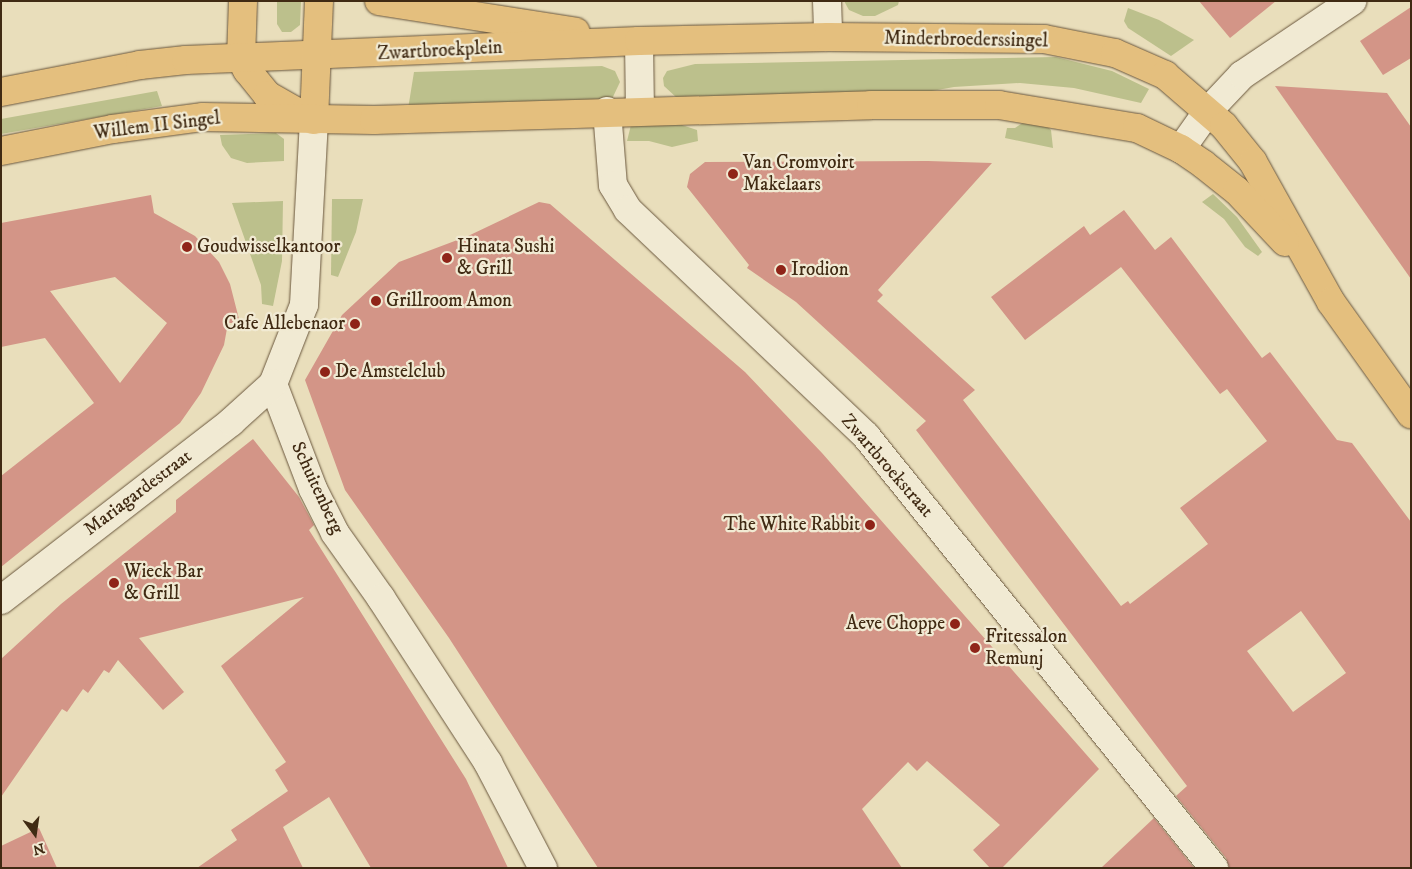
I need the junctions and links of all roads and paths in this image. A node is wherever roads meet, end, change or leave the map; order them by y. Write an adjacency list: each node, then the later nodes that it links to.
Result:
1 (243, 1): 9 (main road)
2 (319, 1): 8 (main road)
3 (379, 1): 7 (main road)
4 (827, 1): 6 (street)
5 (1352, 1): 13 (street)
6 (828, 37): 7 (main road, Minderbroederssingel); 13 (main road, Minderbroederssingel)
7 (639, 41): 8 (main road, Zwartbroekplein); 12 (street)
8 (317, 57): 9 (main road, Zwartbroekplein); 14 (main road)
9 (242, 59): 10 (main road); 14 (main road)
10 (1, 92)
11 (607, 111): 12 (main road); 14 (main road); 22 (street, Zwartbroekstraat)
12 (640, 111): 15 (main road, Minderbroederssingel)
13 (1208, 111): 15 (street); 17 (main road, Minderbroederssingel)
14 (314, 120): 16 (main road, Willem II Singel); 18 (street)
15 (1181, 149): 17 (main road, Minderbroederssingel)
16 (1, 151)
17 (1309, 267): 19 (main road, Minderbroederssingel)
18 (273, 384): 20 (street, Mariagardestraat); 21 (street, Schuitenberg)
19 (1411, 414)
20 (1, 600)
21 (543, 868)
22 (1214, 868)

